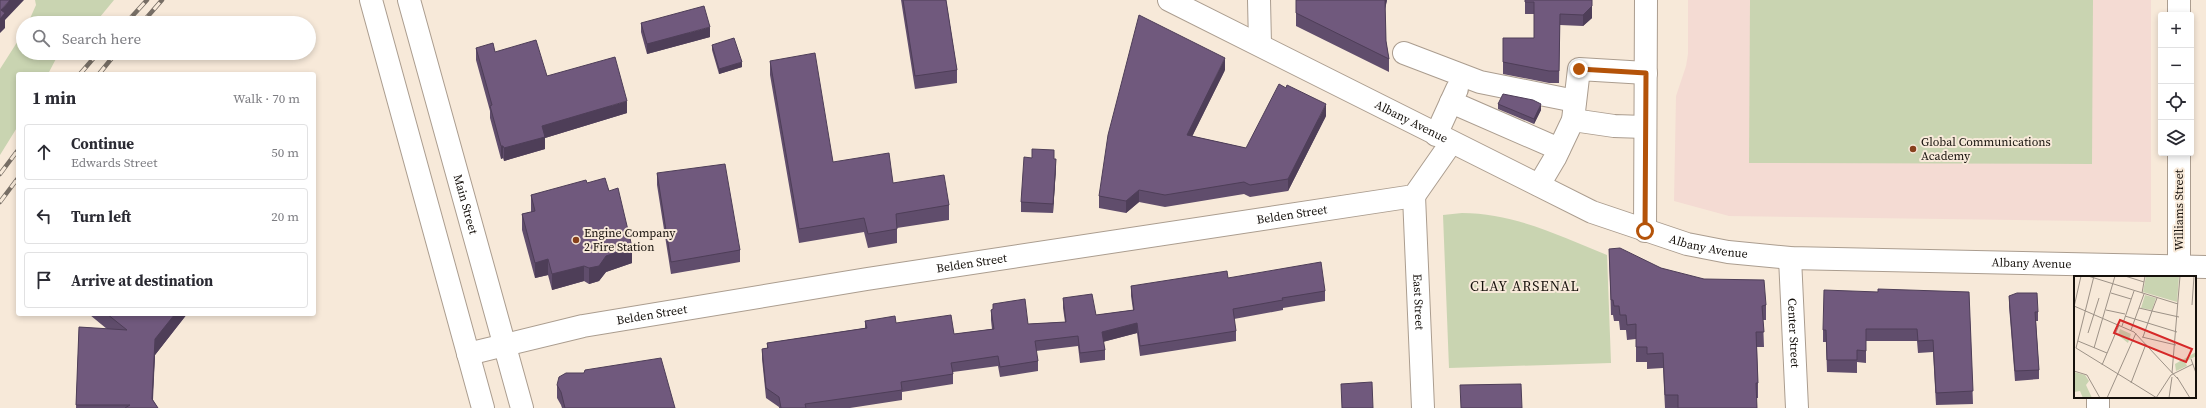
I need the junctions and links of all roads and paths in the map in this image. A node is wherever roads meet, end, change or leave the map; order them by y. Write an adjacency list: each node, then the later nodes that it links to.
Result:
1 (371, 0): 26 (main road)
2 (410, 0): 25 (main road, Main Street)
3 (1169, 0): 8 (main road, Albany Avenue)
4 (1260, 0): 8 (main road)
5 (1646, 0): 10 (main road)
6 (2179, 0): 7 (main road)
7 (2179, 12)
8 (1260, 44): 15 (main road, Albany Avenue)
9 (1404, 53): 11 (main road)
10 (1646, 73): 13 (main road); 14 (main road)
11 (1464, 75): 12 (main road); 13 (main road)
12 (1451, 102): 15 (main road); 16 (main road)
13 (1574, 110): 14 (main road); 16 (main road)
14 (1645, 127): 20 (main road)
15 (1444, 139): 18 (main road, Albany Avenue); 19 (main road)
16 (1559, 149): 18 (main road)
17 (2179, 156): 22 (main road, Williams Street)
18 (1539, 186): 20 (main road, Albany Avenue)
19 (1414, 196): 25 (main road, Belden Street); 29 (main road, East Street)
20 (1645, 231): 21 (main road, Albany Avenue)
21 (1790, 258): 24 (main road, Albany Avenue); 30 (main road, Center Street)
22 (2179, 267): 23 (main road, Albany Avenue); 24 (main road, Albany Avenue)
23 (2206, 267)
24 (2090, 271)
25 (504, 344): 26 (main road, Belden Street); 28 (main road, Main Street)
26 (468, 354): 27 (main road)
27 (483, 408)
28 (522, 408)
29 (1424, 408)
30 (1797, 408)

